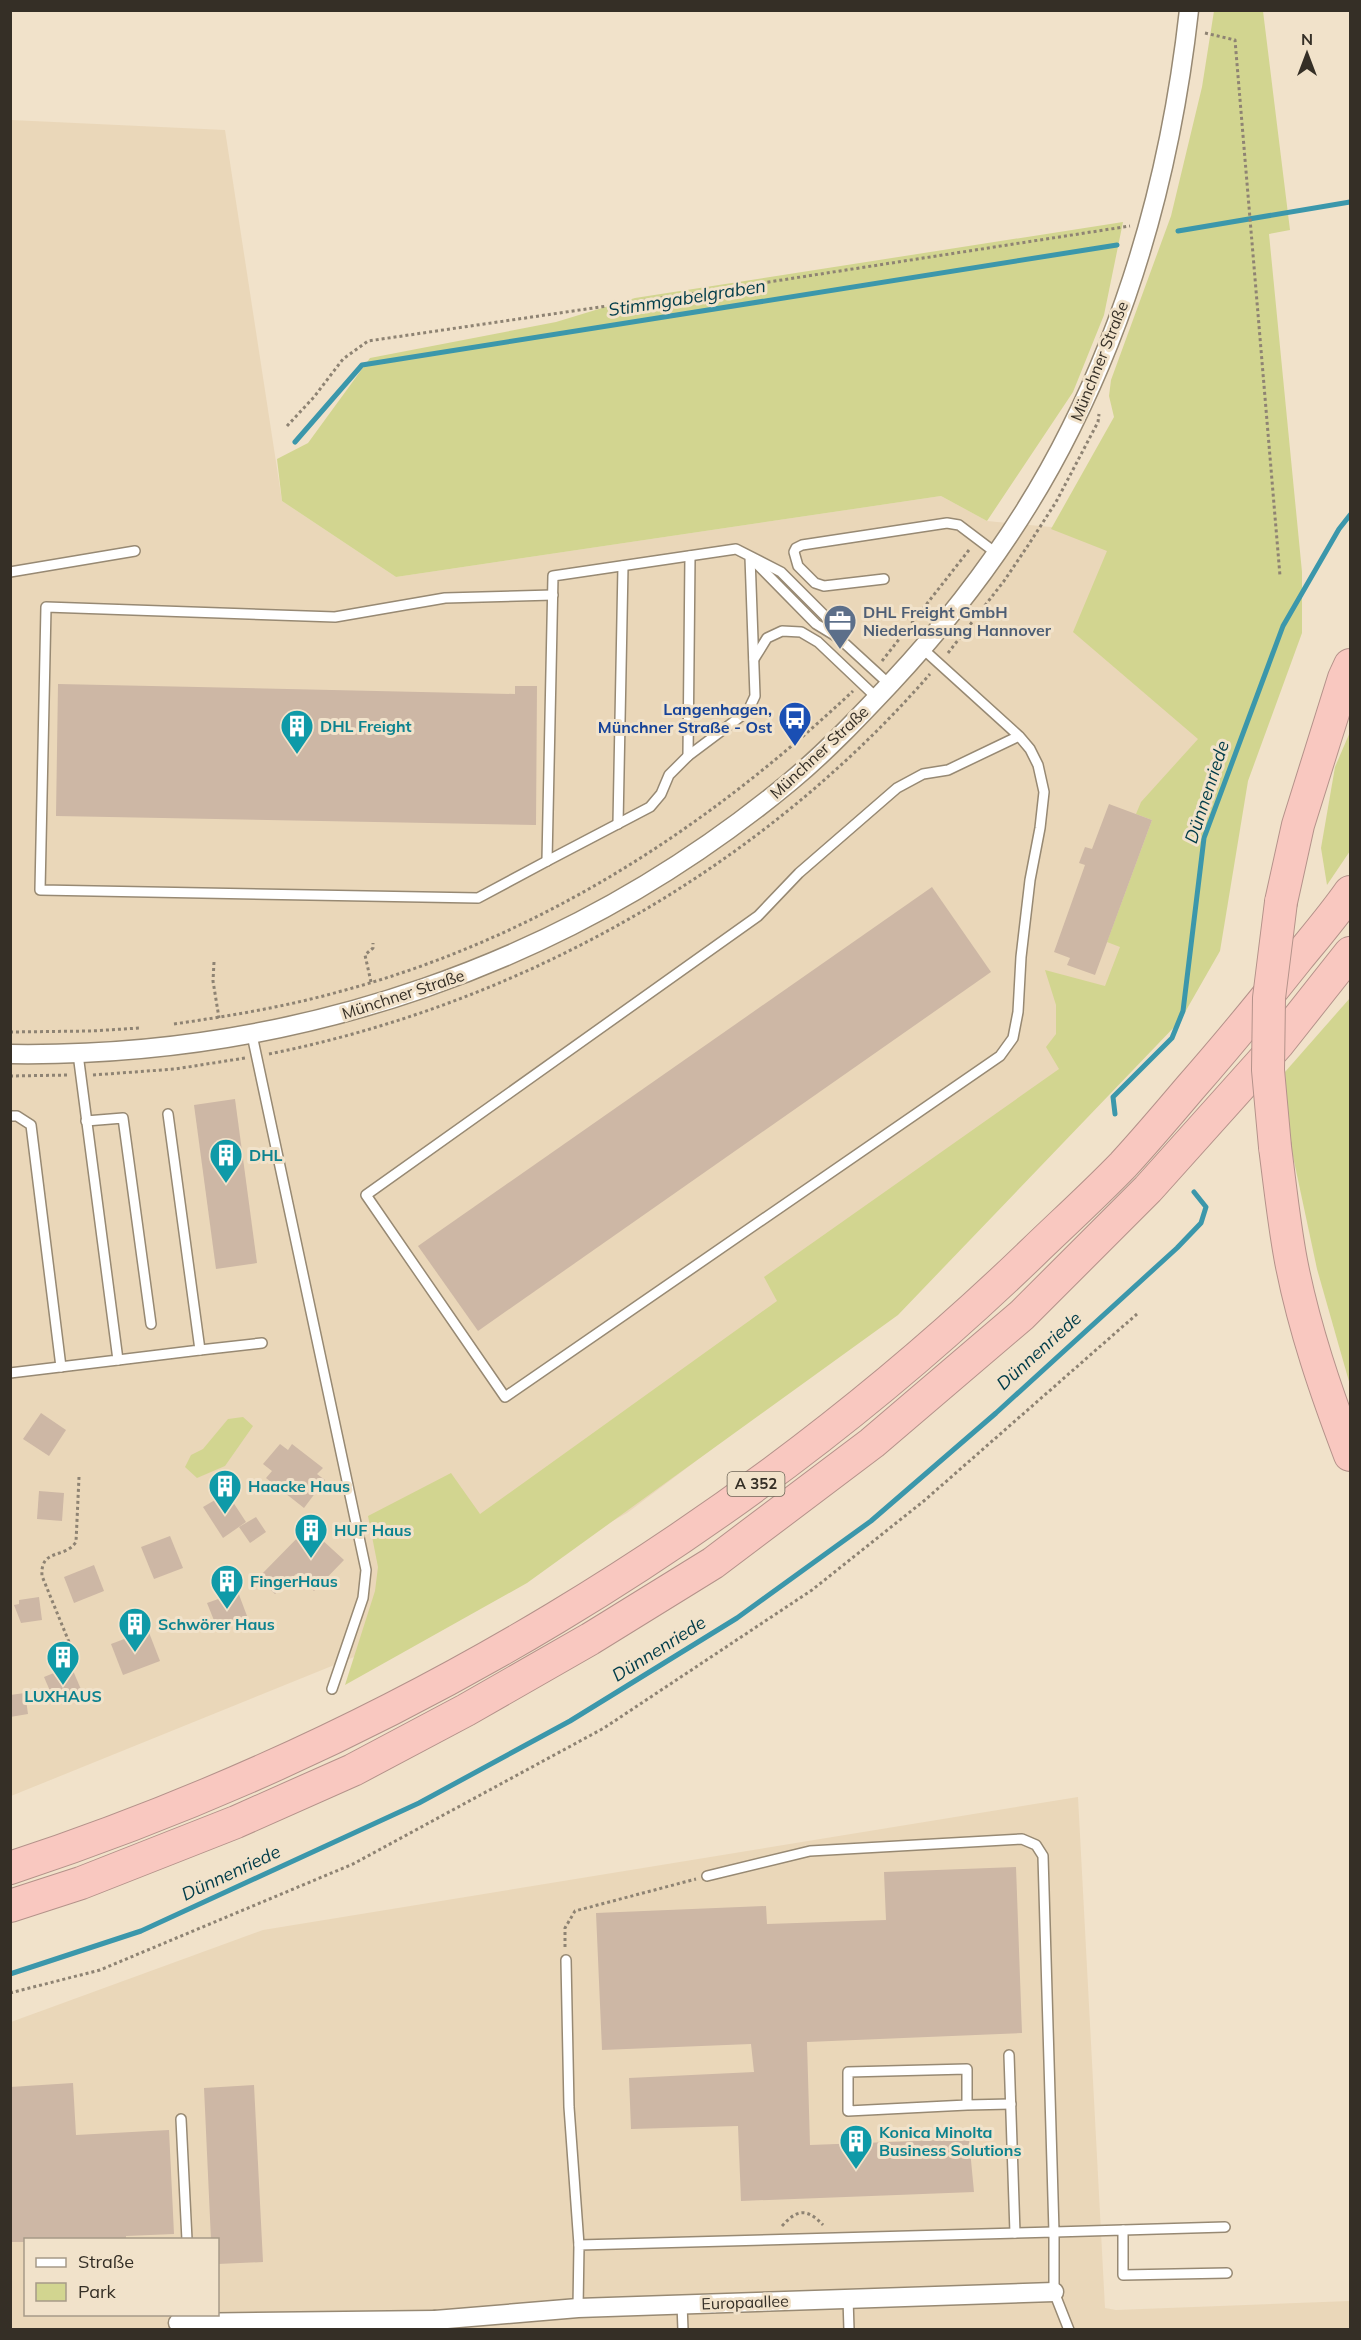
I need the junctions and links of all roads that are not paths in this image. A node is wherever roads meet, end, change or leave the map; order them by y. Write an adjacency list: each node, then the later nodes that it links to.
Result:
1 (1188, 10): 3 (street, Münchner Straße)
2 (135, 551): 7 (lane)
3 (996, 553): 8 (lane); 10 (street, Münchner Straße)
4 (690, 556): 5 (lane); 6 (lane); 15 (lane)
5 (750, 557): 11 (lane); 13 (lane)
6 (623, 566): 9 (lane); 16 (lane)
7 (10, 572)
8 (884, 579)
9 (553, 595): 17 (lane); 17 (lane)
10 (923, 649): 13 (street, Münchner Straße); 14 (lane)
11 (754, 659): 13 (lane); 15 (lane)
12 (1350, 665): 32 (highway, bridge)
13 (883, 691): 20 (street, Münchner Straße)
14 (1019, 736): 14 (lane)
15 (688, 756): 16 (lane)
16 (618, 824): 17 (lane)
17 (547, 861)
18 (1350, 892): 34 (highway, A 352)
19 (1350, 953): 36 (highway, A 352)
20 (252, 1035): 22 (street, Münchner Straße); 33 (lane)
21 (10, 1054): 22 (street, Münchner Straße)
22 (78, 1054): 25 (lane)
23 (168, 1114): 28 (lane)
24 (10, 1116): 30 (lane)
25 (86, 1121): 26 (lane); 29 (lane)
26 (152, 1324)
27 (261, 1343): 28 (lane)
28 (200, 1350): 29 (lane)
29 (118, 1360): 30 (lane)
30 (61, 1367): 31 (lane)
31 (10, 1373)
32 (1350, 1455)
33 (333, 1689)
34 (10, 1869)
35 (707, 1876): 44 (lane)
36 (10, 1906)
37 (566, 1960): 47 (lane)
38 (1009, 2055): 39 (lane)
39 (1011, 2104): 40 (lane); 45 (lane)
40 (967, 2105): 40 (lane)
41 (182, 2119): 46 (lane)
42 (1225, 2227): 43 (lane)
43 (1123, 2230): 44 (lane); 48 (lane)
44 (1054, 2232): 45 (lane); 49 (lane)
45 (1015, 2234): 47 (lane)
46 (187, 2238)
47 (579, 2246): 52 (lane)
48 (1227, 2273)
49 (1054, 2292): 50 (street, Europaallee); 57 (lane)
50 (848, 2298): 51 (street, Europaallee); 56 (lane)
51 (682, 2304): 52 (street, Europaallee); 55 (lane)
52 (578, 2308): 54 (street, Europaallee)
53 (189, 2322): 54 (street, Europaallee)
54 (436, 2325)
55 (683, 2330)
56 (849, 2330)
57 (1069, 2330)

